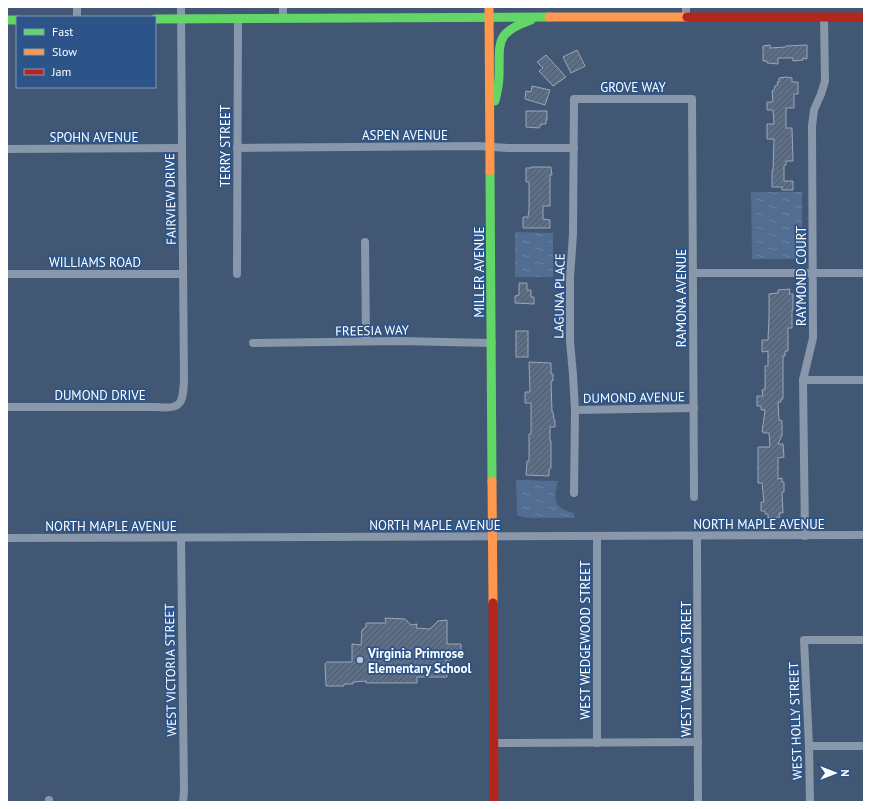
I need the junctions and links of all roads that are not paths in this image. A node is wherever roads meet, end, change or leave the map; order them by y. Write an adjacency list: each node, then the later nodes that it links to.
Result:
1 (181, 7): 13 (street, FAIRVIEW DRIVE)
2 (283, 7): 11 (street)
3 (489, 7): 5 (street, MILLER AVENUE)
4 (686, 7): 7 (street)
5 (490, 17): 6 (street); 11 (street); 16 (street, MILLER AVENUE)
6 (540, 17): 7 (street); 16 (street)
7 (686, 17): 8 (street)
8 (824, 17): 9 (street); 24 (street, RAYMOND COURT)
9 (864, 17)
10 (238, 18): 11 (street); 13 (street); 19 (street, TERRY STREET)
11 (283, 18)
12 (156, 19): 13 (street)
13 (182, 19): 18 (street, FAIRVIEW DRIVE)
14 (574, 99): 15 (street, GROVE WAY); 20 (street, LAGUNA PLACE)
15 (692, 99): 23 (street, RAMONA AVENUE)
16 (490, 121): 17 (street, MILLER AVENUE)
17 (491, 147): 19 (street, ASPEN AVENUE); 20 (street, ASPEN AVENUE); 31 (street, MILLER AVENUE)
18 (182, 148): 21 (street, SPOHN AVENUE); 27 (street, FAIRVIEW DRIVE)
19 (237, 148): 28 (street, TERRY STREET)
20 (574, 148): 37 (street, LAGUNA PLACE)
21 (7, 149)
22 (366, 242): 29 (street)
23 (693, 273): 24 (street); 36 (street, RAMONA AVENUE)
24 (814, 273): 25 (street); 32 (street, RAYMOND COURT)
25 (864, 273)
26 (7, 274): 27 (street, WILLIAMS ROAD)
27 (183, 274): 34 (street, FAIRVIEW DRIVE)
28 (237, 274)
29 (366, 341): 30 (street, FREESIA WAY); 31 (street, FREESIA WAY)
30 (253, 343)
31 (492, 343): 43 (street, MILLER AVENUE)
32 (804, 380): 33 (street); 42 (street, RAYMOND COURT)
33 (864, 380)
34 (184, 391): 35 (street, DUMOND DRIVE)
35 (7, 407)
36 (694, 408): 37 (street, DUMOND AVENUE); 39 (street, RAMONA AVENUE)
37 (575, 410): 38 (street, LAGUNA PLACE)
38 (574, 493)
39 (694, 497)
40 (864, 535): 42 (street, NORTH MAPLE AVENUE)
41 (697, 536): 42 (street, NORTH MAPLE AVENUE); 44 (street, NORTH MAPLE AVENUE); 48 (street, WEST VALENCIA STREET)
42 (805, 536)
43 (493, 537): 44 (street, NORTH MAPLE AVENUE); 46 (street, NORTH MAPLE AVENUE); 49 (street, MILLER AVENUE)
44 (597, 537): 50 (street, WEST WEDGEWOOD STREET)
45 (7, 538): 46 (street, NORTH MAPLE AVENUE)
46 (181, 538): 53 (street, WEST VICTORIA STREET)
47 (864, 640): 51 (street, WEST HOLLY STREET)
48 (698, 742): 50 (street); 55 (street, WEST VALENCIA STREET)
49 (494, 743): 50 (street); 54 (street, MILLER AVENUE)
50 (597, 743)
51 (810, 746): 52 (street); 56 (street, WEST HOLLY STREET)
52 (864, 746)
53 (183, 802)
54 (494, 802)
55 (698, 802)
56 (810, 802)

